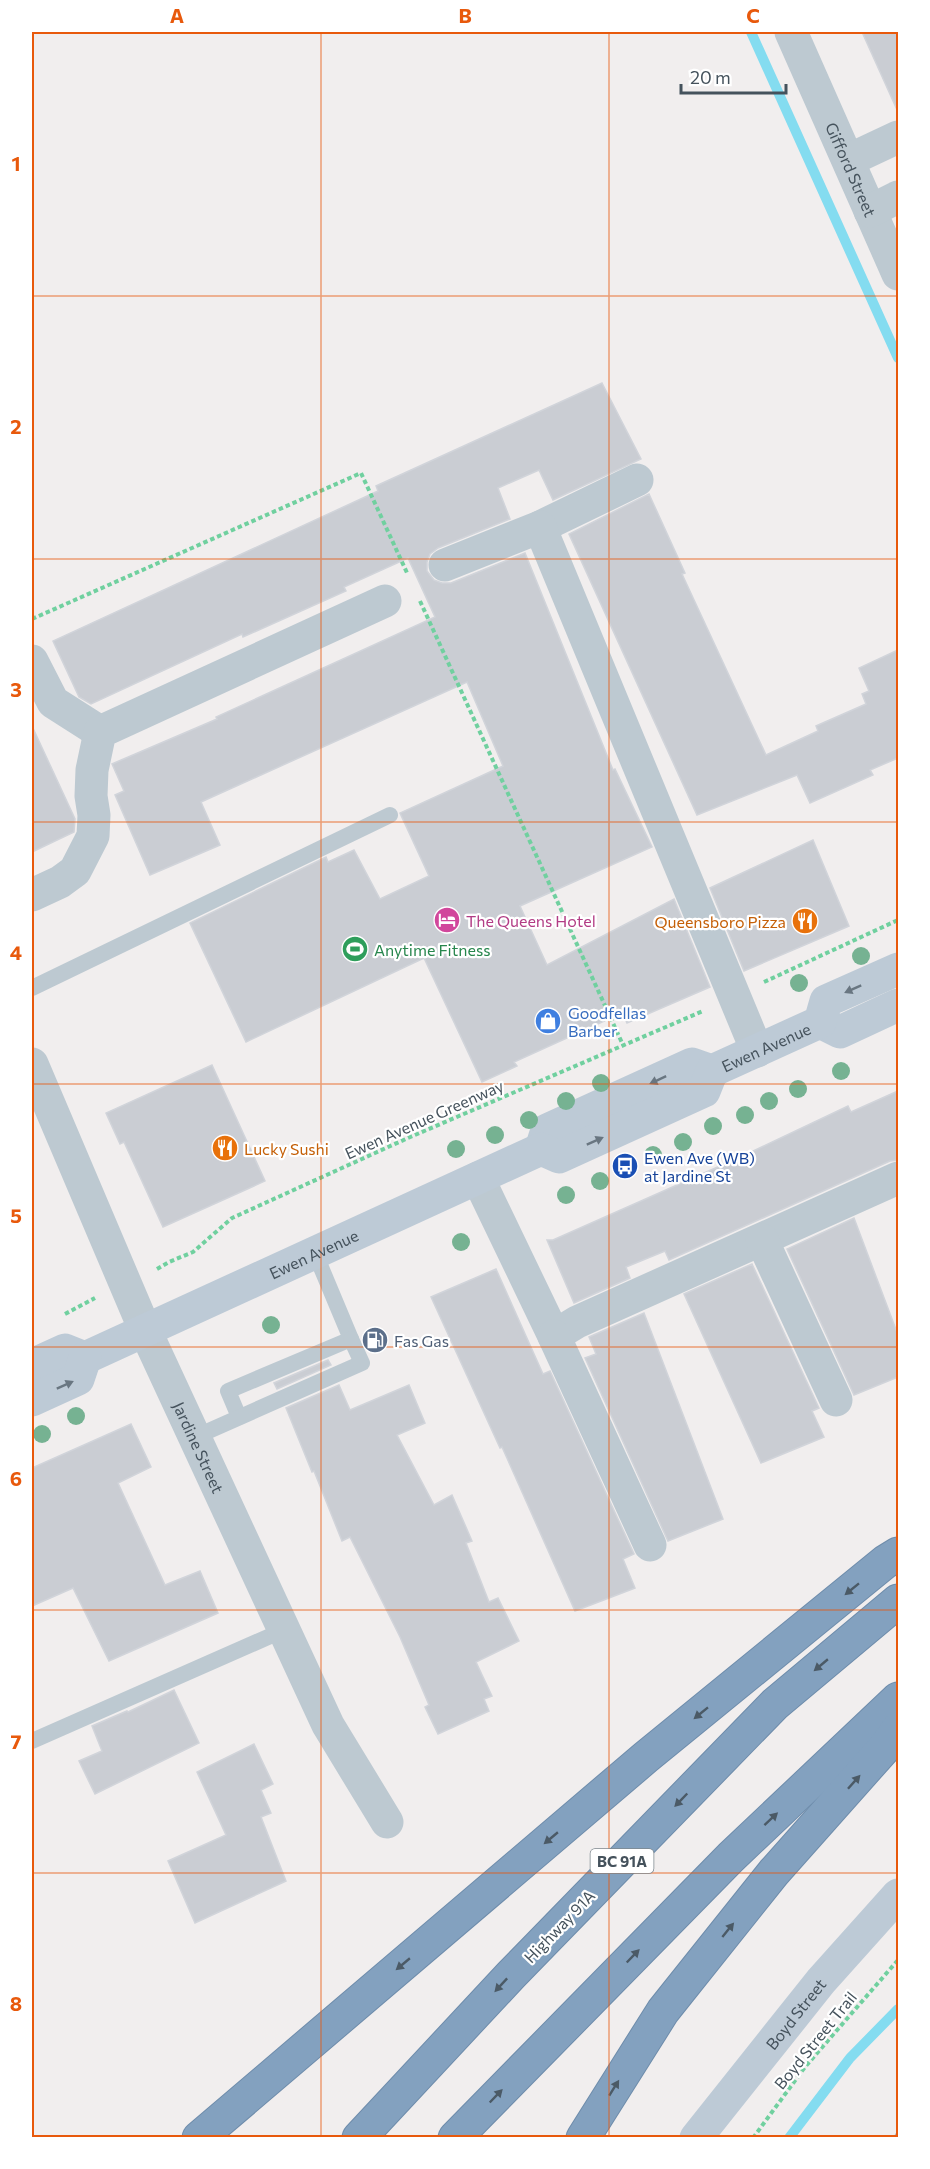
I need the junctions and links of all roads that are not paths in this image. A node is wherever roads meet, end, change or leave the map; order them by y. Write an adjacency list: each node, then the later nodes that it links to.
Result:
1 (791, 32): 3 (street, Gifford Street)
2 (898, 137): 3 (street)
3 (849, 160): 4 (street, Gifford Street)
4 (884, 204): 5 (street, Gifford Street)
5 (898, 274)
6 (637, 480): 7 (street)
7 (540, 527): 8 (street); 18 (street)
8 (445, 565)
9 (385, 601): 11 (street)
10 (32, 661): 11 (street)
11 (100, 732): 13 (street)
12 (390, 815): 15 (lane)
13 (32, 895)
14 (898, 969): 17 (street, Ewen Avenue, one-way to 17)
15 (32, 988)
16 (898, 1005): 17 (street, Ewen Avenue)
17 (820, 1022): 18 (street, Ewen Avenue)
18 (757, 1051): 20 (street, Ewen Avenue)
19 (32, 1064): 24 (street, Jardine Street)
20 (478, 1178): 23 (street, Ewen Avenue); 25 (street)
21 (898, 1178): 22 (street)
22 (762, 1240): 25 (street); 30 (street)
23 (315, 1253): 24 (street, Ewen Avenue); 26 (lane)
24 (145, 1330): 27 (street, Ewen Avenue); 32 (street, Jardine Street)
25 (554, 1336): 33 (street)
26 (351, 1339): 31 (lane); 31 (lane)
27 (85, 1358): 28 (street); 29 (street, one-way to 27)
28 (32, 1365)
29 (32, 1400)
30 (836, 1400)
31 (239, 1417): 32 (lane)
32 (195, 1437): 36 (street, Jardine Street)
33 (650, 1545)
34 (898, 1554): 42 (highway, one-way to 42)
35 (898, 1601): 43 (highway, Highway 91A / BC 91A, one-way to 43)
36 (284, 1630): 39 (lane); 40 (street, Jardine Street)
37 (898, 1699): 44 (highway, one-way to 37)
38 (898, 1729): 45 (highway, one-way to 38)
39 (32, 1741)
40 (387, 1822)
41 (898, 1895): 46 (street, Boyd Street)
42 (199, 2138)
43 (359, 2138)
44 (455, 2138)
45 (583, 2138)
46 (696, 2138)

